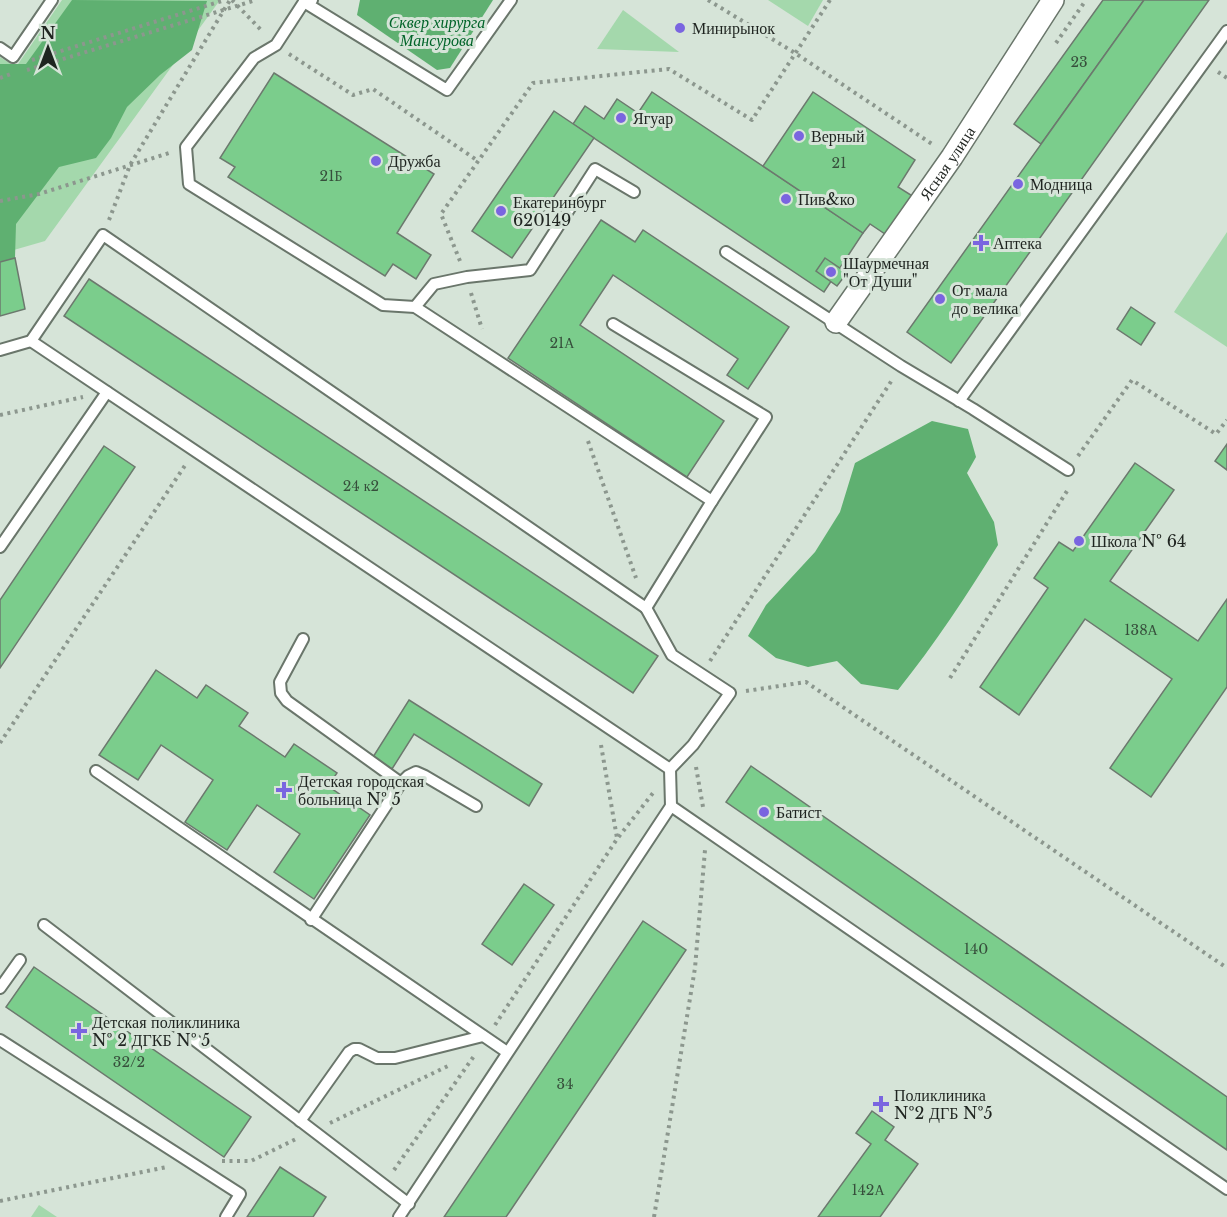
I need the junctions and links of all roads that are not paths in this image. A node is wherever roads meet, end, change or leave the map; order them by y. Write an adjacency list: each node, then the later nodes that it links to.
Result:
1 (52, 0): 6 (lane)
2 (511, 0): 4 (lane)
3 (1053, 0): 10 (street, Ясная улица)
4 (308, 1): 9 (lane)
5 (1227, 31): 15 (lane)
6 (0, 48)
7 (634, 192): 9 (lane)
8 (726, 252): 10 (lane)
9 (415, 307): 17 (lane)
10 (836, 322): 15 (lane)
11 (613, 324): 17 (lane)
12 (31, 340): 13 (lane); 14 (lane); 19 (lane)
13 (0, 350)
14 (107, 392): 18 (lane); 21 (lane)
15 (959, 401): 16 (lane)
16 (1068, 470)
17 (712, 501): 19 (lane)
18 (0, 547)
19 (646, 608): 21 (lane)
20 (303, 639): 23 (lane)
21 (670, 770): 25 (lane)
22 (96, 771): 26 (lane)
23 (401, 783): 24 (lane); 26 (lane)
24 (476, 806)
25 (671, 806): 32 (lane); 34 (lane)
26 (311, 920): 30 (lane)
27 (44, 925): 33 (lane)
28 (20, 960): 29 (lane)
29 (0, 988)
30 (485, 1037): 32 (lane); 33 (lane)
31 (0, 1040): 36 (lane)
32 (507, 1052): 35 (lane)
33 (300, 1121): 35 (lane)
34 (1227, 1189)
35 (409, 1204): 37 (lane)
36 (226, 1217)
37 (399, 1217)

